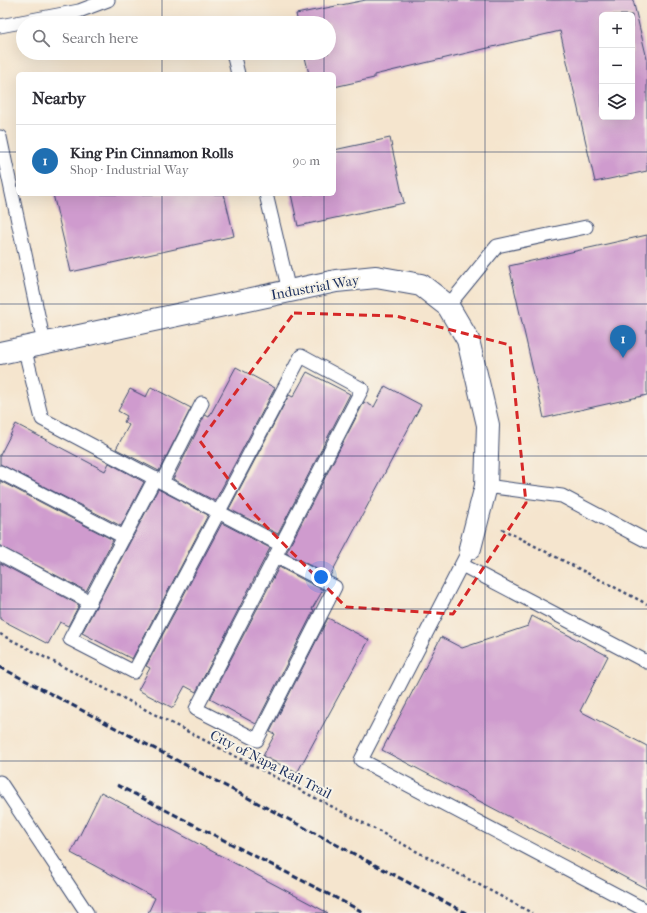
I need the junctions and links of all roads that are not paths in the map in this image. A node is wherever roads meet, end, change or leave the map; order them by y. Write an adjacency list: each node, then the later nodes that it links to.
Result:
1 (108, 0): 2 (lane)
2 (51, 16)
3 (16, 22): 4 (lane)
4 (0, 26)
5 (235, 60): 6 (lane)
6 (238, 72)
7 (0, 137): 12 (lane)
8 (266, 196): 10 (lane)
9 (586, 227): 11 (lane)
10 (289, 291): 11 (street, Industrial Way); 12 (street, Industrial Way)
11 (448, 306): 17 (street, Industrial Way)
12 (34, 345): 13 (street, Industrial Way); 16 (lane)
13 (0, 353)
14 (202, 403): 16 (lane)
15 (0, 472): 19 (lane)
16 (158, 480): 18 (lane); 19 (lane)
17 (486, 486): 20 (lane); 23 (street, Industrial Way)
18 (218, 512): 21 (lane); 21 (lane); 24 (lane)
19 (124, 537): 24 (lane)
20 (647, 541)
21 (278, 550): 21 (lane)
22 (0, 554): 24 (lane)
23 (466, 557): 25 (lane); 27 (lane)
24 (90, 602)
25 (647, 662)
26 (0, 782): 28 (lane)
27 (647, 911)
28 (87, 913)

